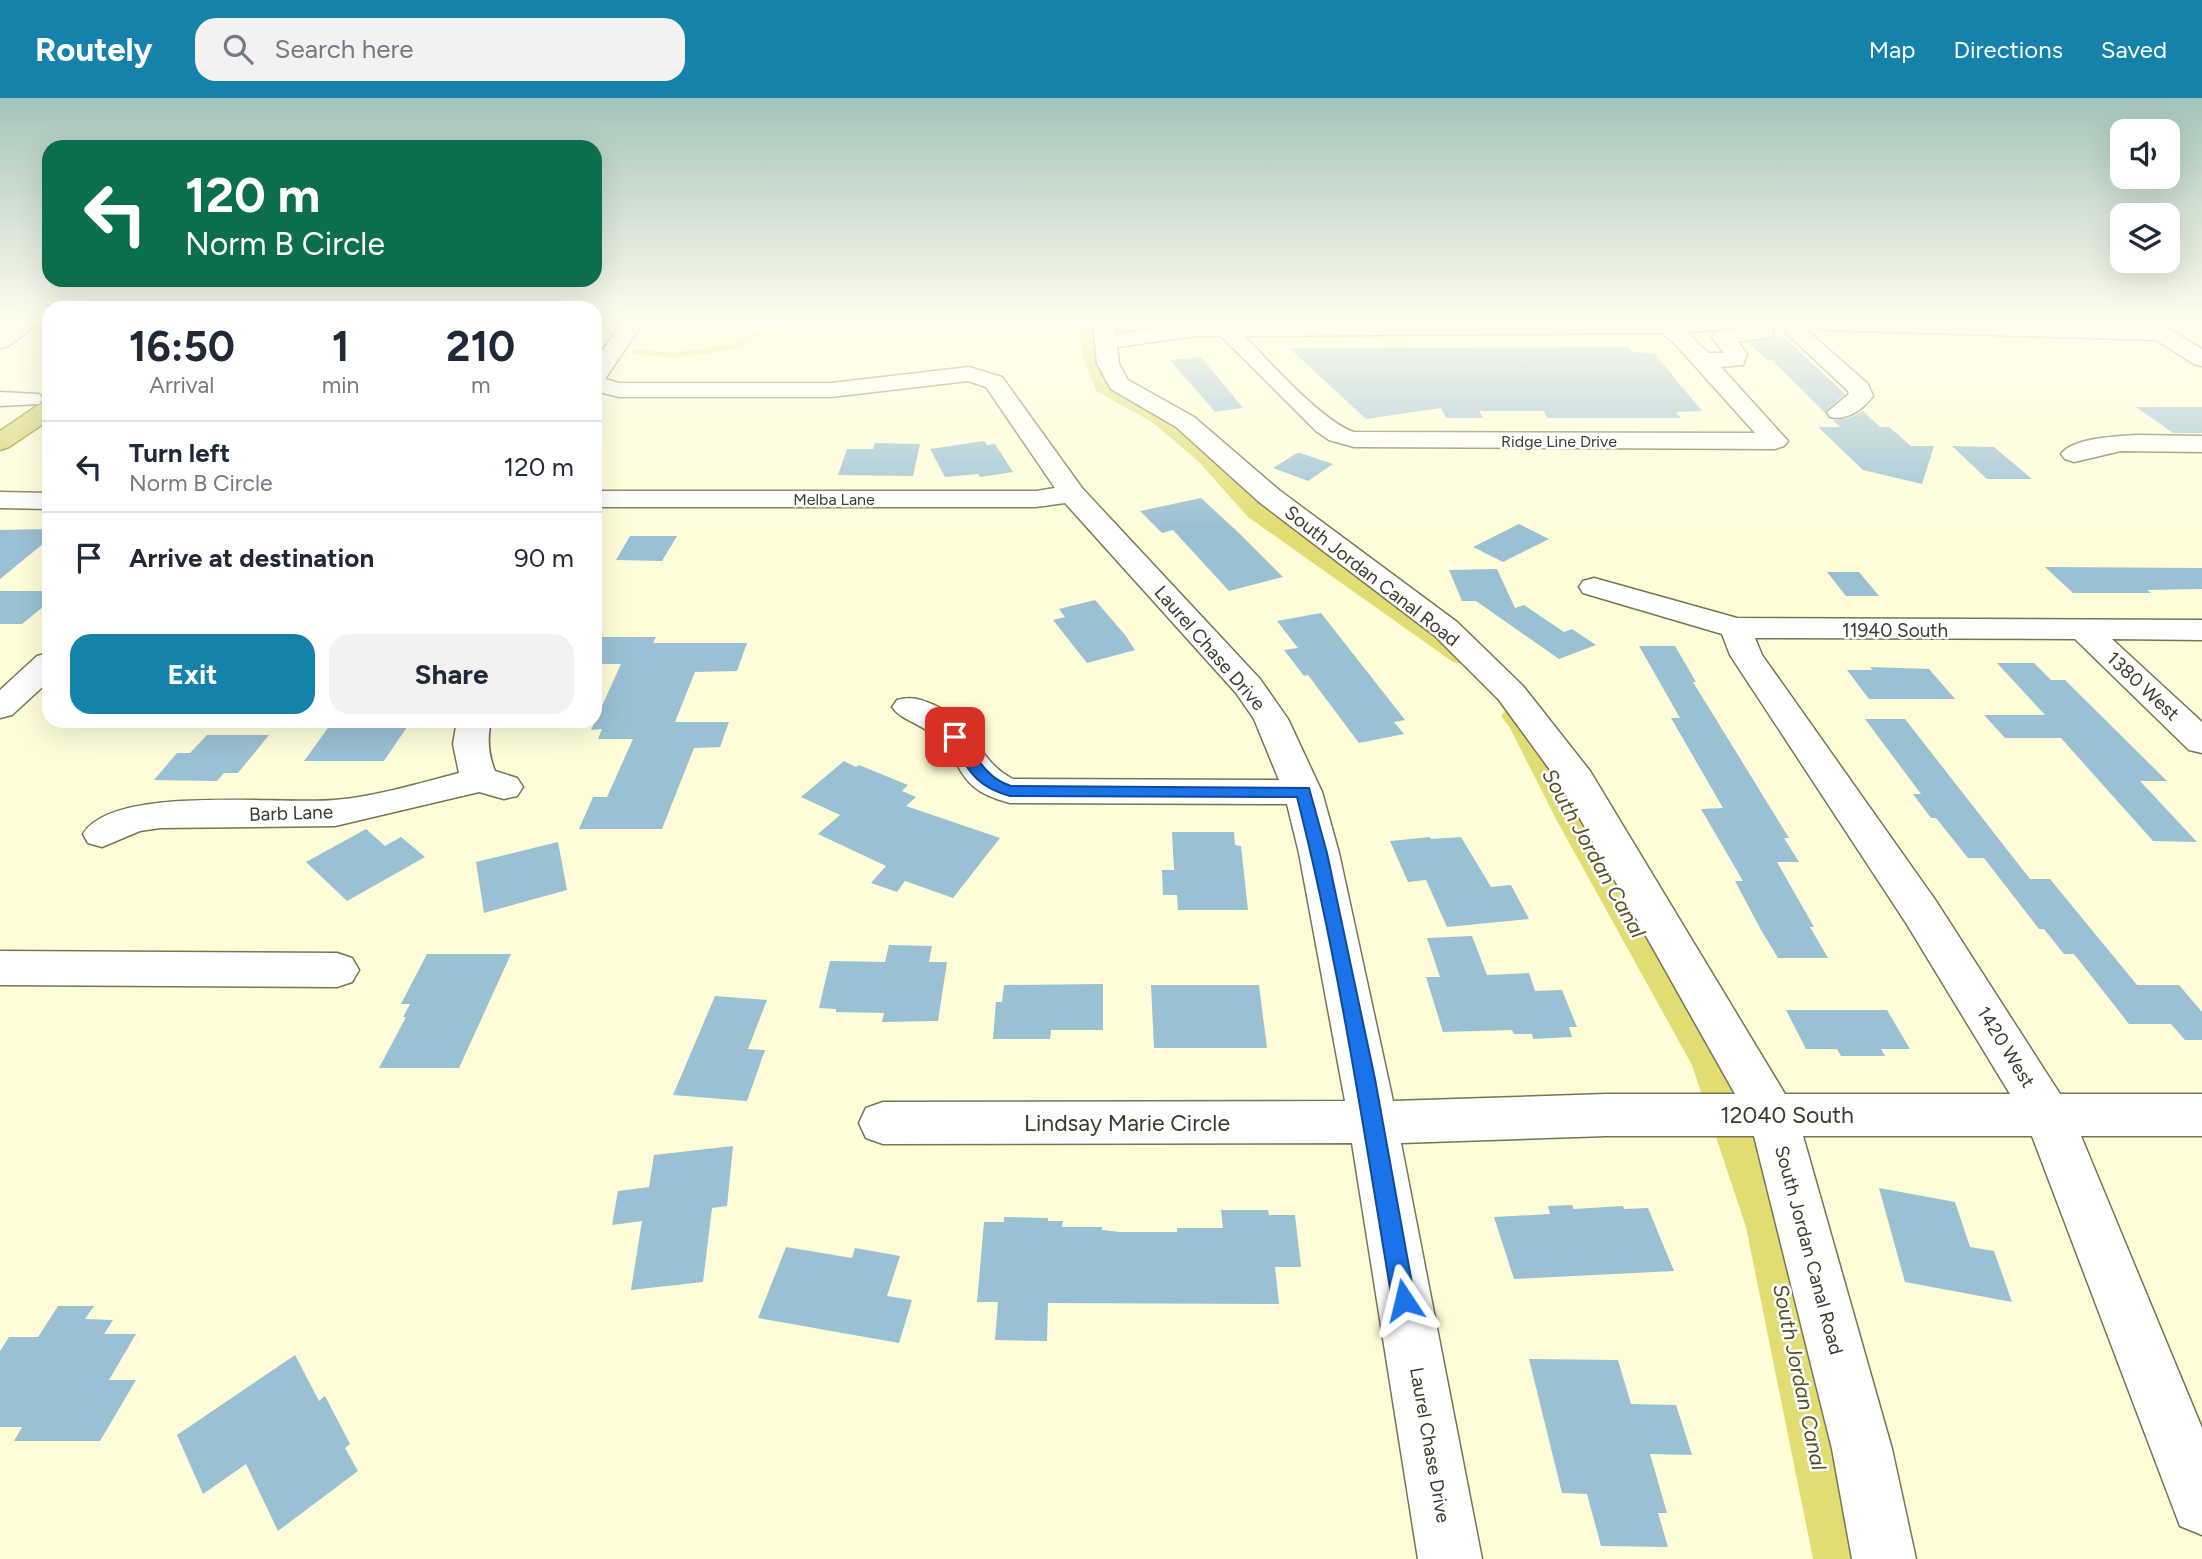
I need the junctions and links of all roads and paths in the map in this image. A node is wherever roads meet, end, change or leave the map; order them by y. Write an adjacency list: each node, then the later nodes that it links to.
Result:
1 (1000, 392): 15 (street, Laurel Chase Drive)
2 (1133, 392): 32 (street, South Jordan Canal Road)
3 (1290, 392): 4 (street, Ridge Line Drive)
4 (1731, 392)
5 (1860, 392): 10 (street)
6 (42, 398): 8 (street)
7 (42, 398): 11 (main road)
8 (0, 399)
9 (42, 399): 12 (main road)
10 (1839, 412)
11 (0, 419)
12 (0, 442)
13 (2202, 444): 14 (street)
14 (2074, 454)
15 (1072, 494): 18 (street, Melba Lane); 28 (street, Laurel Chase Drive)
16 (0, 500): 17 (street)
17 (42, 500)
18 (602, 501)
19 (1594, 587): 20 (street, 11940 South)
20 (1735, 628): 21 (street, 11940 South); 33 (street, 1420 West)
21 (2084, 630): 22 (street, 11940 South); 27 (street, 1380 West)
22 (2202, 630)
23 (42, 669): 25 (street)
24 (909, 707): 28 (street)
25 (0, 708)
26 (473, 728): 29 (street, Barb Lane)
27 (2202, 742)
28 (1303, 792): 35 (street, Laurel Chase Drive)
29 (102, 834)
30 (0, 968): 31 (street)
31 (337, 970)
32 (1771, 1114): 33 (street, 12040 South); 35 (street, 12040 South); 39 (street, South Jordan Canal Road)
33 (2047, 1115): 34 (street, 12040 South); 37 (street, 1420 West)
34 (2202, 1115)
35 (1372, 1122): 36 (street, Lindsay Marie Circle); 38 (street, Laurel Chase Drive)
36 (883, 1123)
37 (2202, 1504)
38 (1450, 1559)
39 (1884, 1559)

